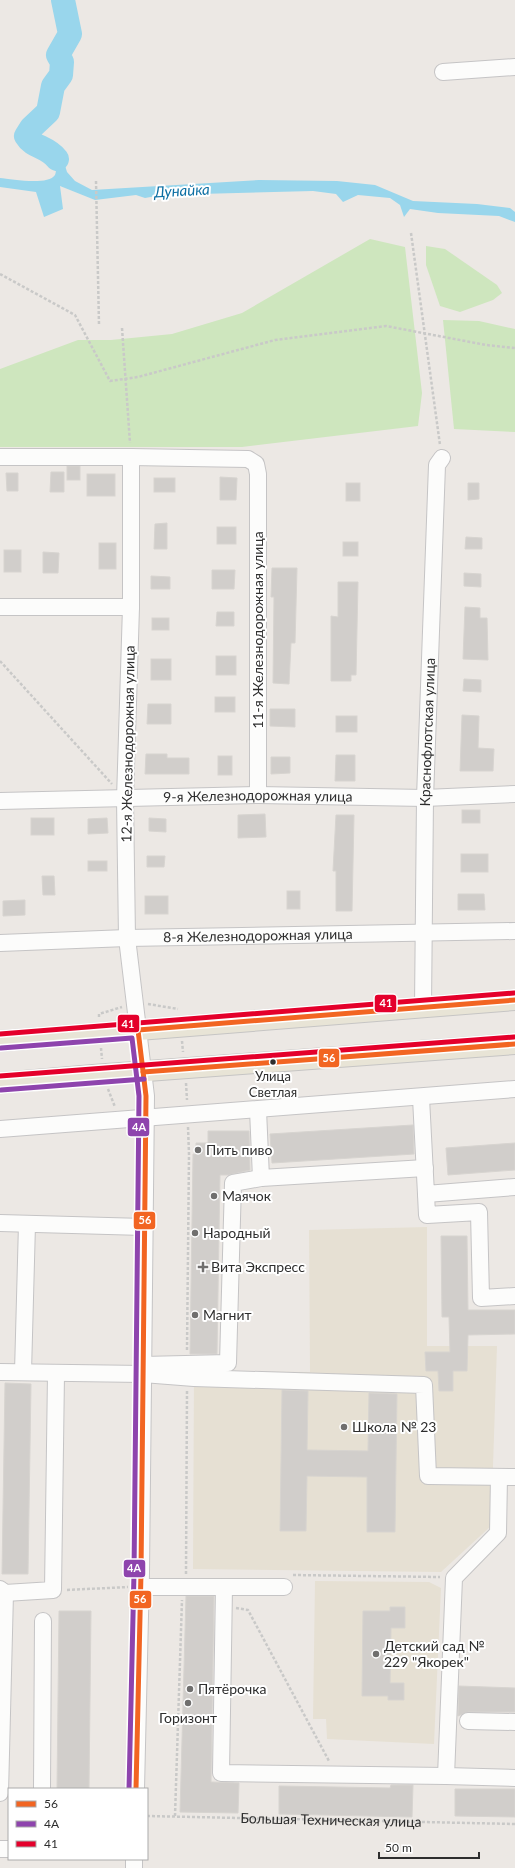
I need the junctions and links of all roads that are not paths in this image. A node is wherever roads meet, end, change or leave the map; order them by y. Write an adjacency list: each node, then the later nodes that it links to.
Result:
1 (515, 67): 2 (street)
2 (443, 72)
3 (0, 457): 4 (street)
4 (131, 457): 7 (street, 12-я Железнодорожная улица); 9 (street, 11-я Железнодорожная улица)
5 (442, 458): 10 (street, Краснофлотская улица)
6 (0, 607): 7 (street)
7 (131, 607): 11 (street, 12-я Железнодорожная улица)
8 (515, 794): 10 (street, 9-я Железнодорожная улица)
9 (258, 795): 10 (street, 9-я Железнодорожная улица); 11 (street, 9-я Железнодорожная улица)
10 (425, 798): 14 (street, Краснофлотская улица)
11 (126, 799): 12 (street, 9-я Железнодорожная улица); 15 (street, 12-я Железнодорожная улица)
12 (0, 801)
13 (515, 931): 14 (street, 8-я Железнодорожная улица)
14 (424, 933): 15 (street, 8-я Железнодорожная улица); 18 (street, Краснофлотская улица)
15 (127, 938): 16 (street, 8-я Железнодорожная улица); 19 (street, 12-я Железнодорожная улица)
16 (0, 943)
17 (515, 1000): 18 (main road)
18 (423, 1007): 19 (main road)
19 (138, 1030): 20 (main road); 22 (street, 12-я Железнодорожная улица)
20 (0, 1040)
21 (515, 1044): 22 (main road)
22 (143, 1072): 23 (main road); 27 (street, 12-я Железнодорожная улица)
23 (0, 1083)
24 (515, 1089): 25 (street)
25 (421, 1098): 26 (street); 29 (street)
26 (258, 1110): 27 (street); 30 (street)
27 (146, 1117): 28 (street); 35 (street, 12-я Железнодорожная улица)
28 (0, 1129)
29 (425, 1168): 30 (street); 32 (street)
30 (261, 1178): 38 (street)
31 (515, 1187): 32 (street)
32 (426, 1194): 36 (street)
33 (0, 1224): 34 (street)
34 (27, 1224): 35 (street); 40 (street)
35 (144, 1227): 37 (street, 12-я Железнодорожная улица)
36 (515, 1296)
37 (143, 1369): 38 (street); 41 (street); 44 (street, 12-я Железнодорожная улица)
38 (187, 1370): 42 (street)
39 (0, 1372): 40 (street)
40 (23, 1372): 41 (street)
41 (56, 1374): 46 (street)
42 (502, 1477): 50 (street)
43 (286, 1581): 45 (street)
44 (141, 1587): 45 (street); 53 (street, 12-я Железнодорожная улица)
45 (224, 1588): 50 (street)
46 (3, 1591): 54 (street)
47 (43, 1621): 52 (street)
48 (468, 1721): 49 (street)
49 (515, 1722)
50 (446, 1776): 51 (street)
51 (515, 1778)
52 (42, 1788)
53 (136, 1788)
54 (0, 1793)

